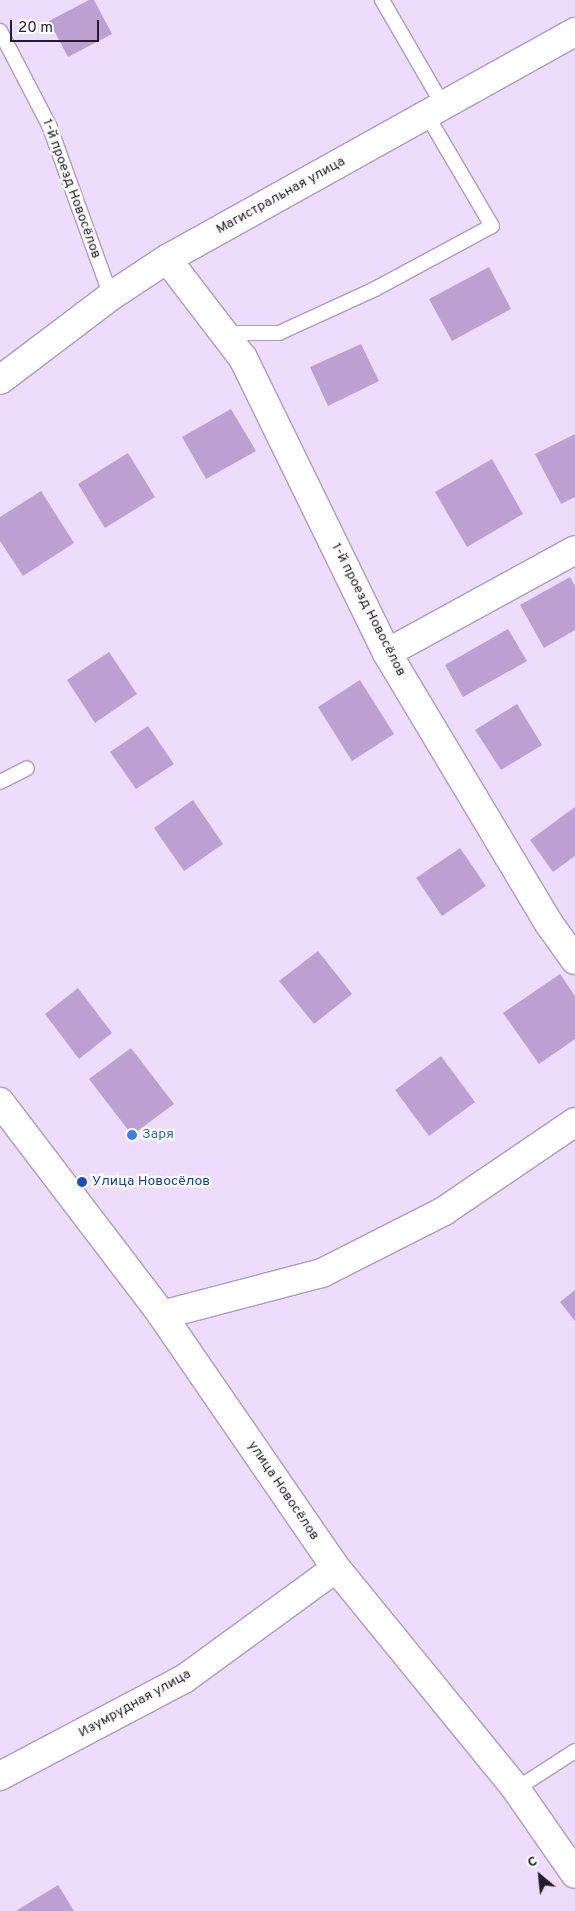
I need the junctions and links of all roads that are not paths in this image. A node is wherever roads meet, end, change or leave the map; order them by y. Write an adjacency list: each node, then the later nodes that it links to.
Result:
1 (382, 0): 4 (lane)
2 (0, 31): 6 (lane, 1-й проезд Новосёлов)
3 (573, 37): 4 (street, Магистральная улица)
4 (435, 111): 5 (street, Магистральная улица); 7 (lane)
5 (166, 259): 6 (street, Магистральная улица); 7 (street, 1-й проезд Новосёлов)
6 (111, 296): 8 (street, Магистральная улица)
7 (222, 333): 10 (street, 1-й проезд Новосёлов)
8 (0, 380)
9 (575, 550): 10 (street)
10 (387, 653): 13 (street, 1-й проезд Новосёлов)
11 (27, 768): 12 (lane)
12 (0, 782)
13 (575, 960)
14 (0, 1102): 16 (street, улица Новосёлов)
15 (575, 1122): 16 (street)
16 (162, 1315): 17 (street, улица Новосёлов)
17 (336, 1568): 19 (street, Изумрудная улица); 20 (street, улица Новосёлов)
18 (575, 1751): 20 (lane)
19 (0, 1776)
20 (516, 1789): 21 (street, улица Новосёлов)
21 (575, 1874)

